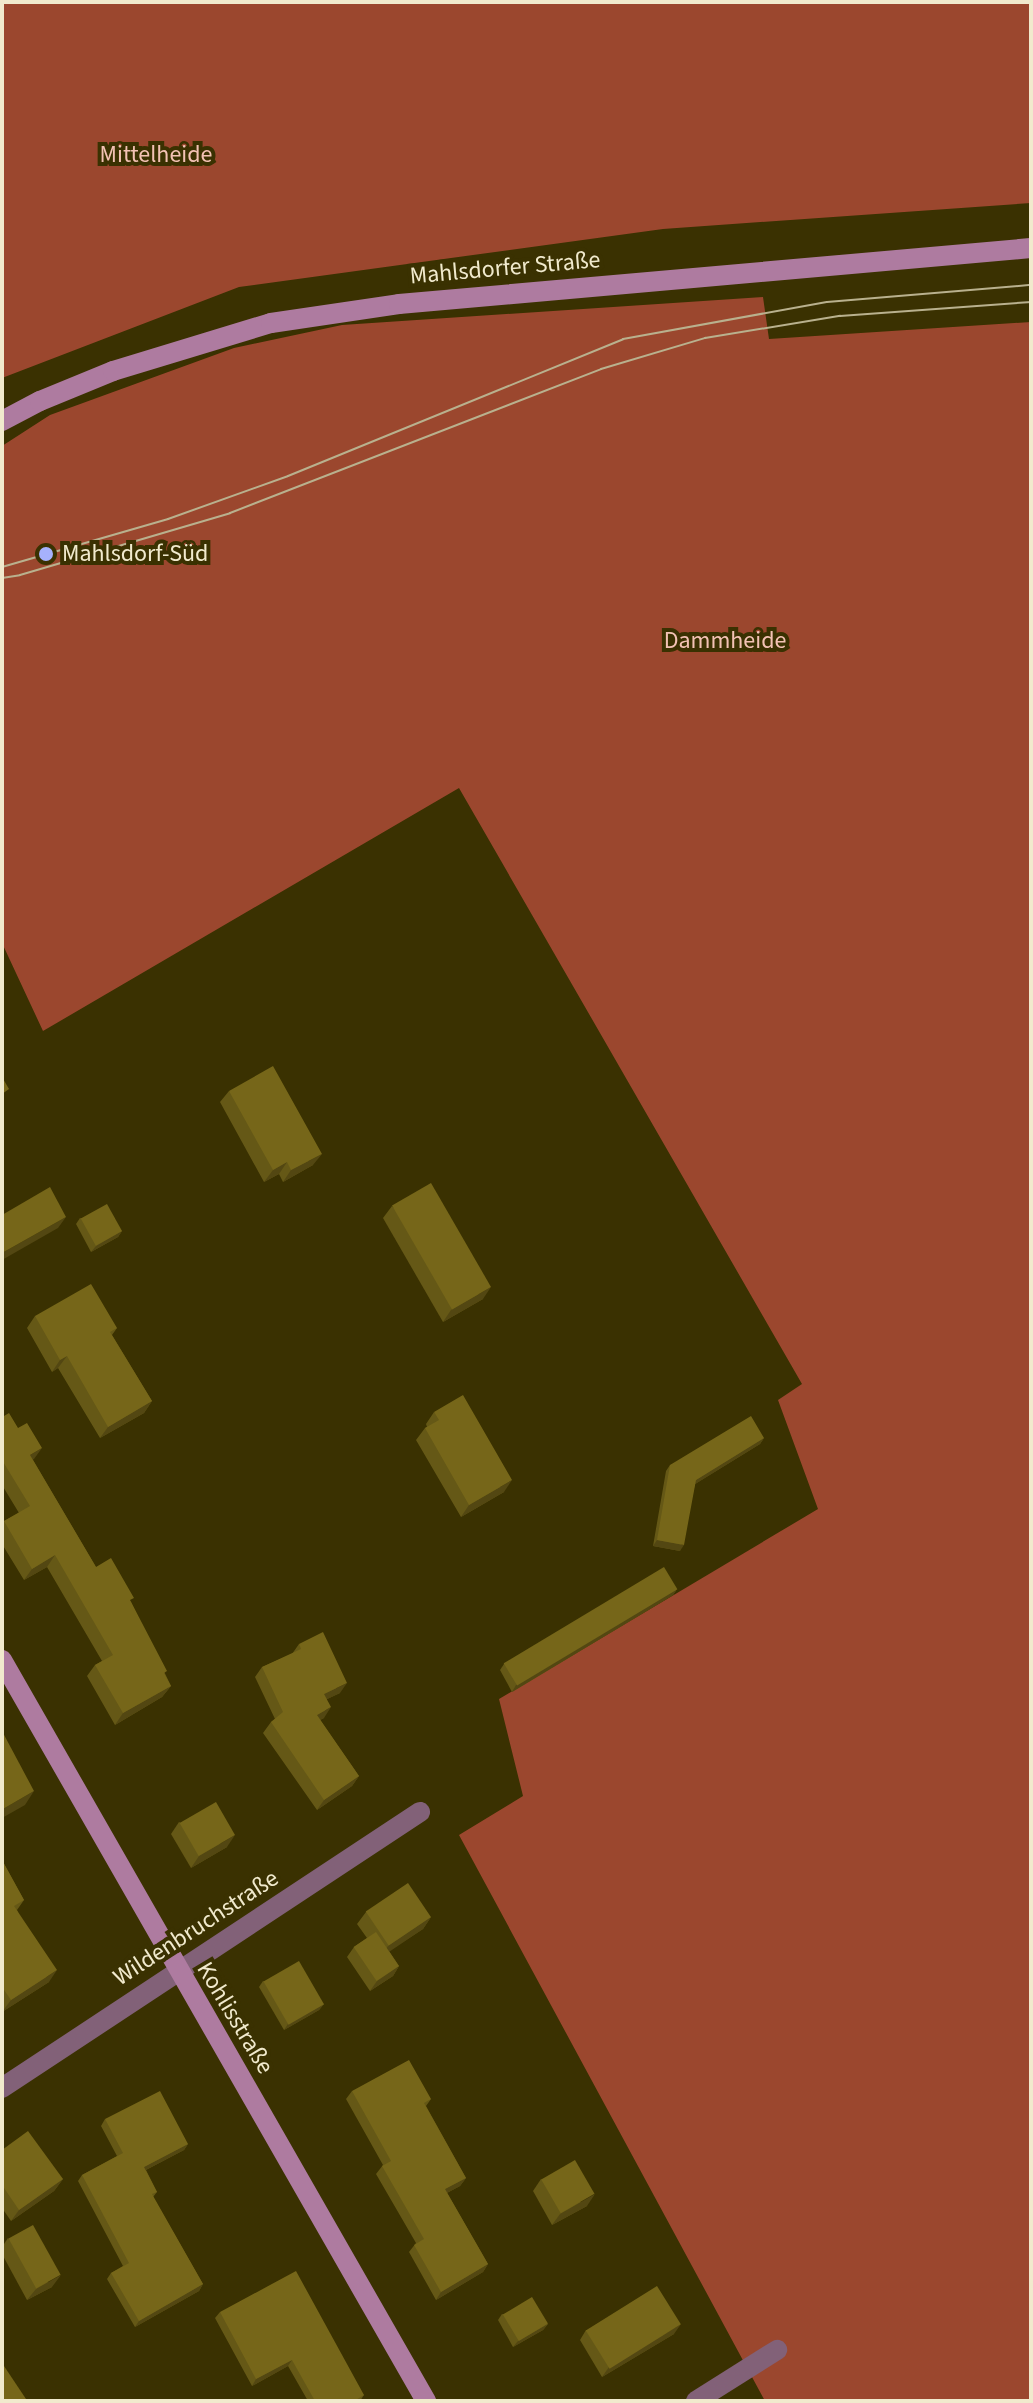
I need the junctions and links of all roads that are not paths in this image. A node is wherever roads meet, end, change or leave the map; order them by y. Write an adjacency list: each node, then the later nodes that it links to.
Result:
1 (1031, 248): 2 (main road, Mahlsdorfer Straße)
2 (2, 421)
3 (2, 1660): 5 (main road, Kohlisstraße)
4 (420, 1812): 5 (street, Wildenbruchstraße)
5 (177, 1971): 6 (street, Wildenbruchstraße); 8 (main road, Kohlisstraße)
6 (2, 2088)
7 (777, 2350): 9 (street)
8 (426, 2401)
9 (696, 2401)

